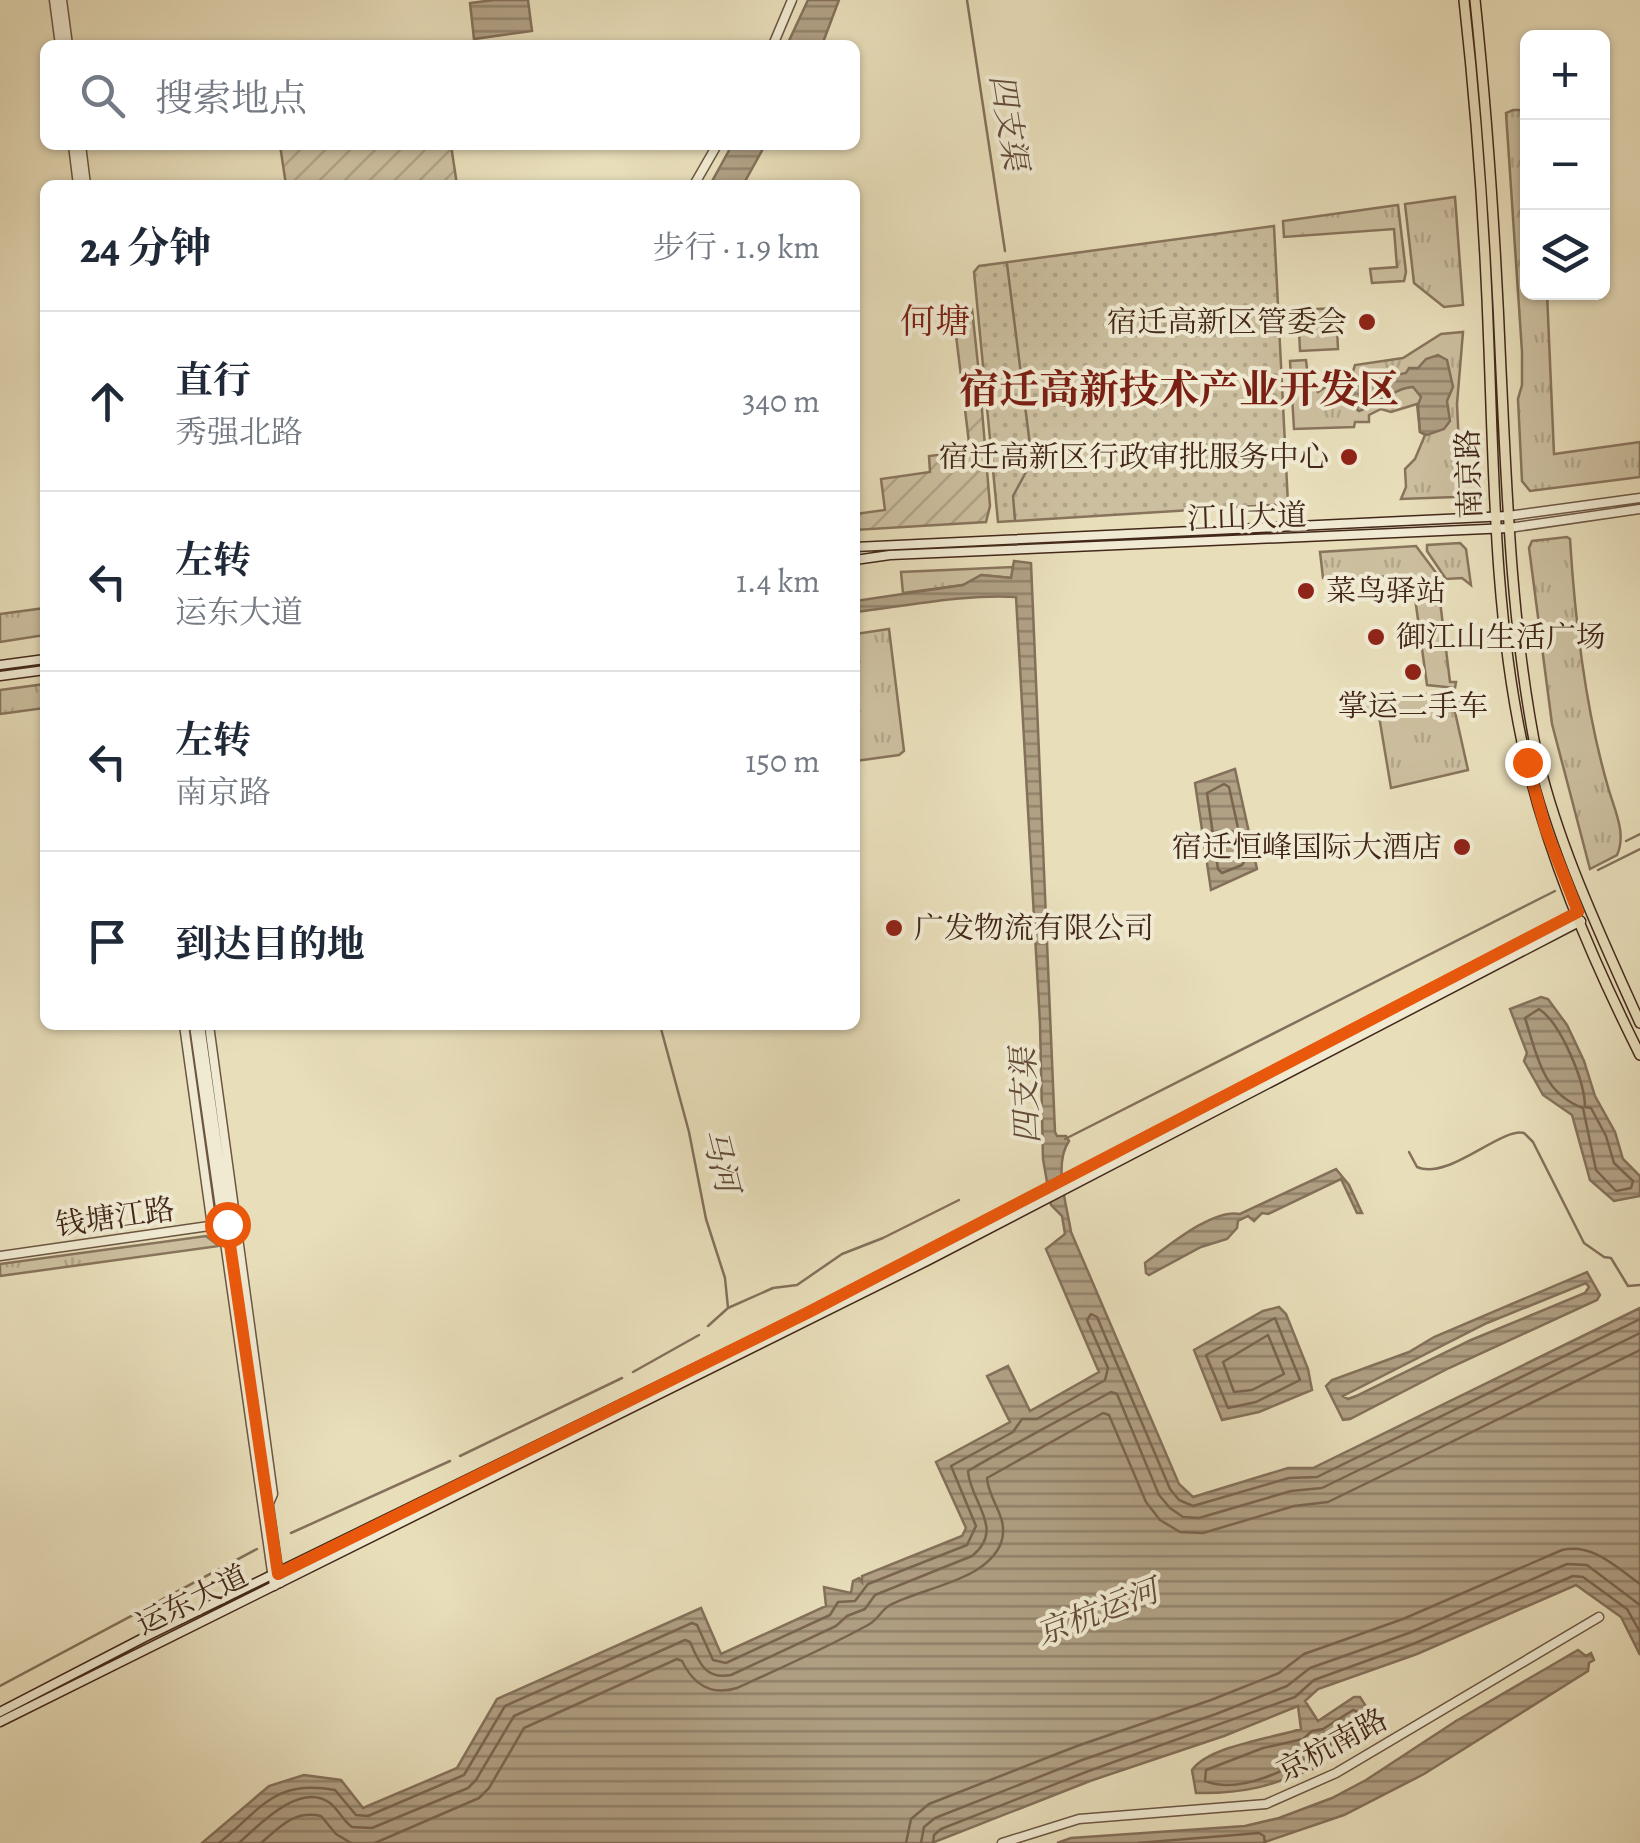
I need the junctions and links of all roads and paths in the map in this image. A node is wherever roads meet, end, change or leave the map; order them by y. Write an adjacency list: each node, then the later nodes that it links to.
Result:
1 (54, 0): 6 (main road)
2 (62, 0): 7 (main road)
3 (792, 0): 8 (main road)
4 (1464, 0): 17 (main road, 南京路)
5 (1476, 0): 18 (main road, 南京路)
6 (59, 40)
7 (67, 40)
8 (775, 40)
9 (73, 150): 12 (main road)
10 (81, 150): 13 (main road)
11 (714, 150): 14 (main road)
12 (77, 180)
13 (85, 180)
14 (697, 180)
15 (1640, 498): 18 (main road, 江山大道)
16 (1640, 510): 19 (main road, 江山大道)
17 (1495, 516): 18 (main road, 江山大道); 20 (main road, 南京路); 21 (main road, 江山大道)
18 (1508, 516): 19 (main road, 南京路)
19 (1509, 528): 20 (main road, 江山大道); 28 (main road, 南京路)
20 (1496, 529): 22 (main road, 江山大道); 27 (main road, 南京路)
21 (860, 547)
22 (860, 559)
23 (40, 660): 24 (main road)
24 (0, 665)
25 (40, 671): 26 (main road)
26 (0, 676)
27 (1579, 916): 32 (main road, 南京路); 35 (main road, 运东大道)
28 (1640, 1023)
29 (185, 1030): 33 (main road)
30 (198, 1030): 33 (main road)
31 (210, 1030): 33 (main road)
32 (1640, 1055)
33 (224, 1224): 34 (main road, 钱塘江路); 35 (main road); 35 (main road)
34 (0, 1256)
35 (276, 1580): 37 (main road, 运东大道); 38 (main road, 运东大道)
36 (1599, 1617): 39 (main road, 京杭南路)
37 (0, 1712)
38 (0, 1722)
39 (1002, 1843)

